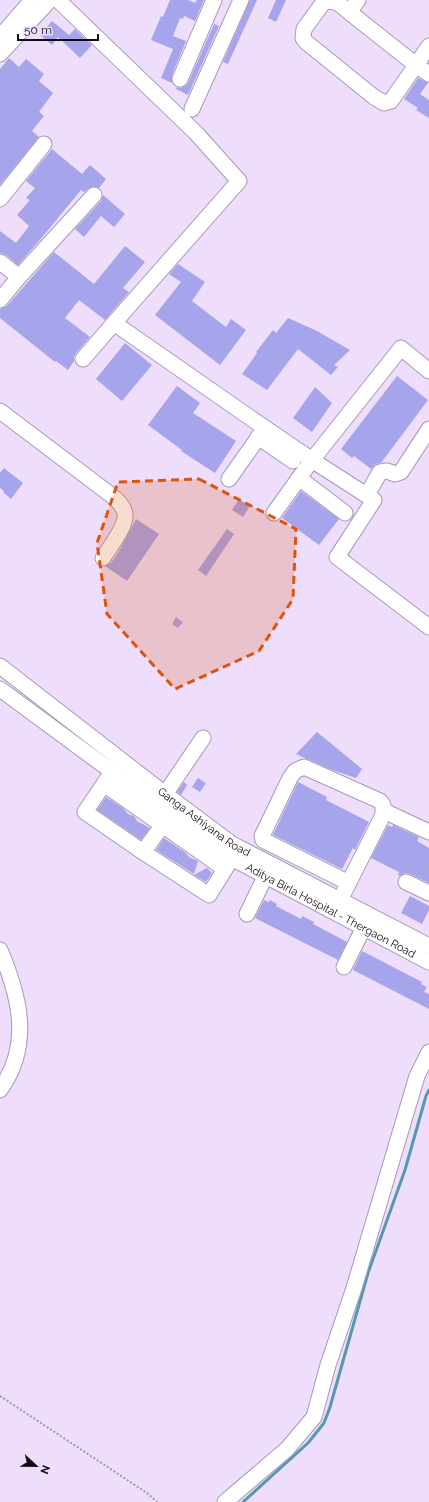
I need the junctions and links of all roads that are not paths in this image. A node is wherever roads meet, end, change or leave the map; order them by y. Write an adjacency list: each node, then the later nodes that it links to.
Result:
1 (32, 0): 8 (street)
2 (50, 0): 10 (street)
3 (58, 0): 21 (street)
4 (214, 0): 13 (street)
5 (241, 0): 14 (street)
6 (358, 0): 7 (street)
7 (349, 12): 11 (street); 11 (street)
8 (0, 37)
9 (429, 46): 11 (street)
10 (0, 54)
11 (416, 65): 12 (street)
12 (429, 74)
13 (180, 79)
14 (192, 109)
15 (44, 144): 17 (street)
16 (94, 195): 19 (street)
17 (0, 199)
18 (0, 262): 19 (street)
19 (19, 277): 20 (street)
20 (0, 300)
21 (114, 323): 22 (street); 26 (street)
22 (82, 359)
23 (429, 371): 27 (street)
24 (0, 411): 34 (street)
25 (429, 429): 31 (street)
26 (261, 432): 27 (street); 28 (street); 30 (street)
27 (312, 460): 29 (street); 31 (street)
28 (293, 461)
29 (299, 478): 32 (street); 33 (street)
30 (229, 479)
31 (371, 497): 35 (street)
32 (274, 513)
33 (345, 513)
34 (103, 558)
35 (429, 627)
36 (0, 666): 41 (street, Ganga Ashiyana Road)
37 (0, 689): 39 (street, Aditya Birla Hospital - Thergaon Road)
38 (203, 738): 41 (street)
39 (112, 772): 40 (street); 43 (street, Aditya Birla Hospital - Thergaon Road)
40 (104, 784): 43 (street); 45 (street)
41 (165, 794): 43 (street, Ganga Ashiyana Road)
42 (384, 811): 44 (street); 49 (street); 49 (street)
43 (170, 815): 45 (street); 46 (street, Aditya Birla Hospital - Thergaon Road); 51 (street, Ganga Ashiyana Road)
44 (429, 832)
45 (143, 852): 46 (street)
46 (228, 864): 47 (street, Aditya Birla Hospital - Thergaon Road)
47 (265, 876): 51 (street, Aditya Birla Hospital - Thergaon Road); 52 (street)
48 (406, 882): 50 (street)
49 (349, 883): 51 (street)
50 (429, 893)
51 (336, 906): 53 (street, Aditya Birla Hospital - Thergaon Road); 54 (street, Ganga Ashiyana Road)
52 (247, 914)
53 (363, 929): 56 (street, Aditya Birla Hospital - Thergaon Road); 57 (street)
54 (429, 946)
55 (0, 950): 59 (street)
56 (429, 962)
57 (344, 967)
58 (429, 1052): 60 (street)
59 (0, 1090)
60 (225, 1502)

